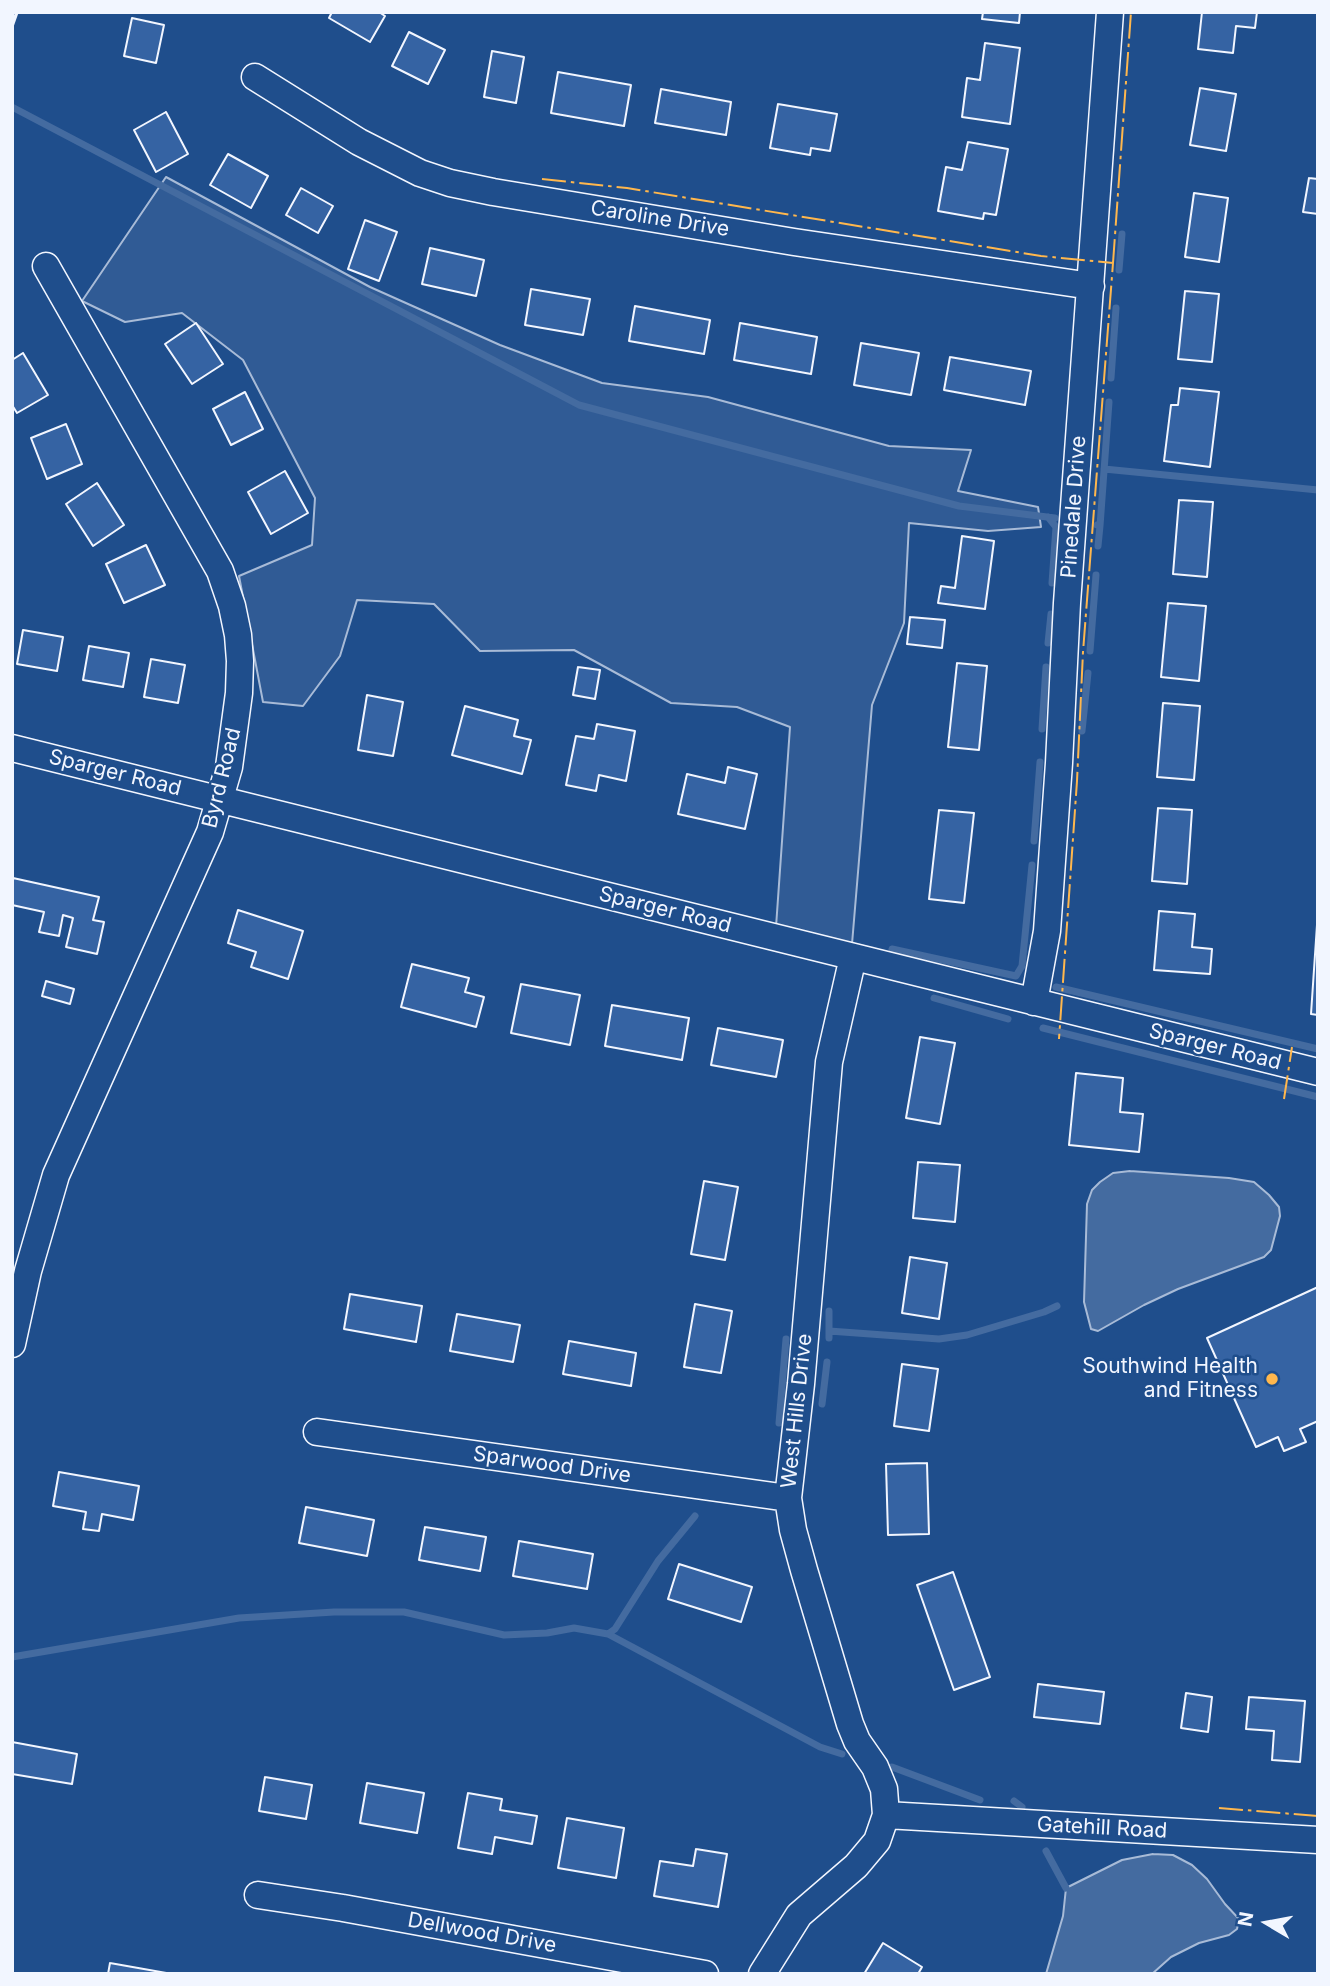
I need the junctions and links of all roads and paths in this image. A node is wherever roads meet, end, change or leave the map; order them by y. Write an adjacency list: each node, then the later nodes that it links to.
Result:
1 (1110, 12): 4 (street, Pinedale Drive)
2 (255, 77): 4 (street, Caroline Drive)
3 (46, 265): 6 (street, Byrd Road)
4 (1091, 286): 8 (street, Pinedale Drive)
5 (12, 748): 6 (street, Sparger Road)
6 (221, 799): 7 (street, Sparger Road); 10 (street, Byrd Road)
7 (853, 957): 8 (street, Sparger Road); 12 (street, West Hills Drive)
8 (1034, 1002): 9 (street, Sparger Road)
9 (1318, 1072)
10 (12, 1344)
11 (317, 1432): 12 (street, Sparwood Drive)
12 (788, 1498): 13 (street, West Hills Drive)
13 (886, 1815): 14 (street, Gatehill Road); 17 (street)
14 (1318, 1840)
15 (258, 1895): 16 (street, Dellwood Drive)
16 (705, 1974)
17 (762, 1974)

